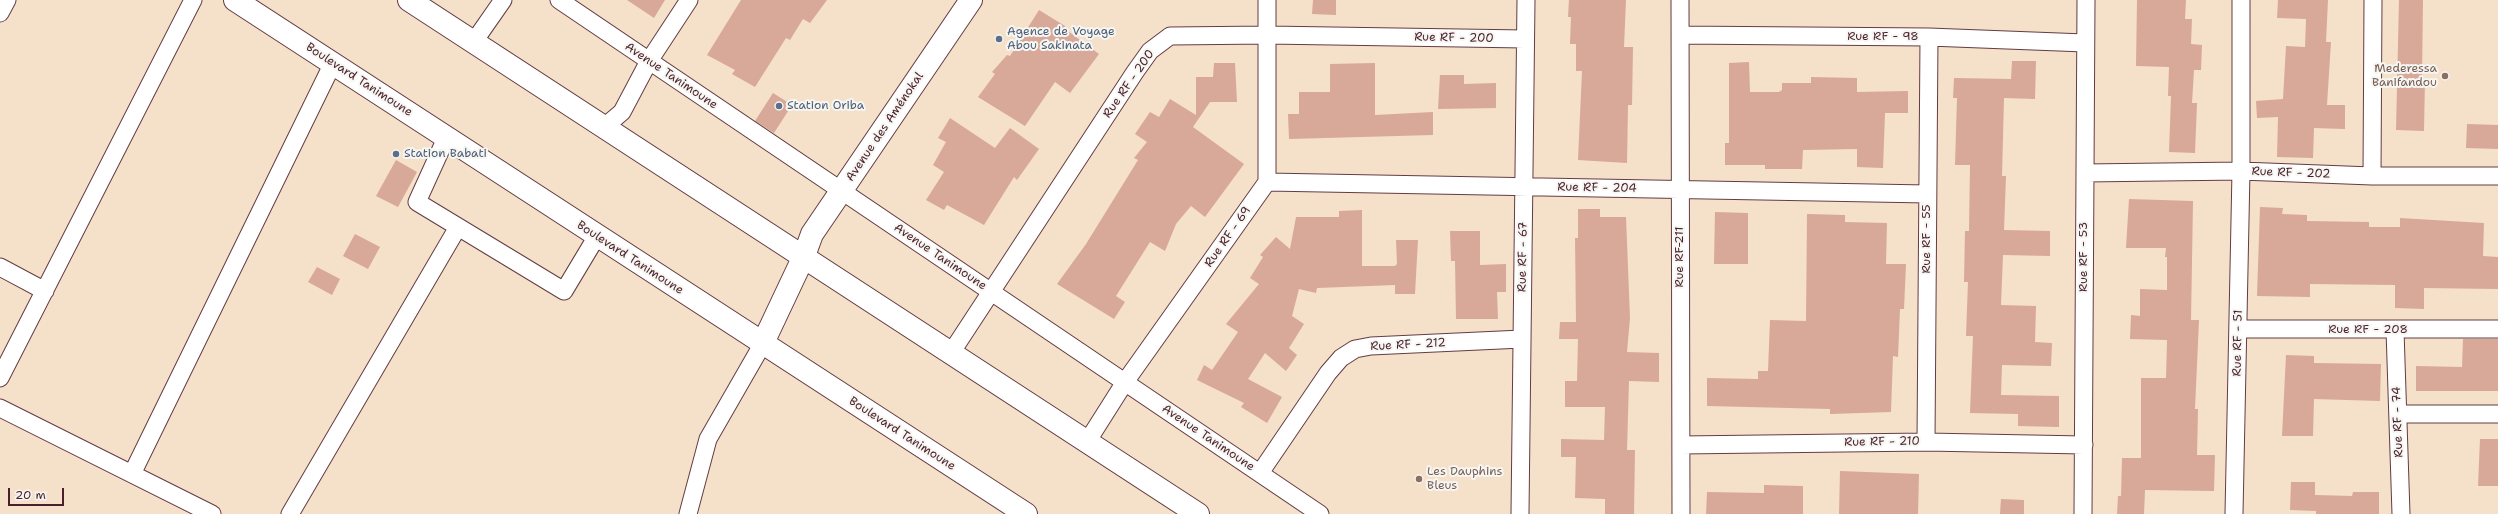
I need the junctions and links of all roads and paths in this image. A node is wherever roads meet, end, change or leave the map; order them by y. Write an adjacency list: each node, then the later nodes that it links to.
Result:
1 (7, 0): 15 (street)
2 (193, 0): 39 (street)
3 (234, 0): 23 (main road, Boulevard Tanimoune)
4 (409, 0): 20 (main road)
5 (503, 0): 20 (street)
6 (559, 0): 22 (street, Avenue Tanimoune)
7 (689, 0): 22 (street)
8 (971, 0): 33 (main road, Avenue des Aménokal)
9 (1267, 0): 16 (street)
10 (1526, 0): 19 (street, Rue RF - 67)
11 (1680, 0): 17 (street, Rue RF-211)
12 (2086, 0): 21 (street, Rue RF - 53)
13 (2241, 0): 26 (street, Rue RF - 51)
14 (2373, 0): 28 (street)
15 (0, 14)
16 (1268, 35): 19 (street, Rue RF - 200); 30 (street); 40 (street, Rue RF - 200)
17 (1680, 35): 18 (street, Rue RF - 98); 32 (street, Rue RF-211)
18 (1929, 37): 21 (street, Rue RF - 98); 34 (street, Rue RF - 55)
19 (1525, 39): 31 (street, Rue RF - 67)
20 (473, 43): 24 (main road)
21 (2086, 44): 27 (street, Rue RF - 53)
22 (649, 61): 24 (street); 33 (street, Avenue Tanimoune)
23 (333, 63): 25 (main road, Boulevard Tanimoune); 57 (street)
24 (612, 133): 37 (main road)
25 (446, 136): 35 (street); 36 (main road, Boulevard Tanimoune)
26 (2241, 171): 27 (street, Rue RF - 202); 28 (street, Rue RF - 202); 41 (street, Rue RF - 51)
27 (2085, 173): 55 (street, Rue RF - 53)
28 (2372, 176): 29 (street, Rue RF - 202)
29 (2498, 176)
30 (1267, 182): 31 (street, Rue RF - 204); 48 (street, Rue RF - 69)
31 (1524, 187): 32 (street, Rue RF - 204); 44 (street, Rue RF - 67)
32 (1680, 189): 34 (street, Rue RF - 204); 54 (street, Rue RF-211)
33 (842, 191): 37 (main road, Avenue des Aménokal); 40 (street, Avenue Tanimoune)
34 (1927, 194): 53 (street, Rue RF - 55)
35 (458, 227): 36 (street); 59 (street)
36 (596, 236): 45 (main road, Boulevard Tanimoune)
37 (804, 256): 45 (main road, Avenue des Aménokal); 46 (main road)
38 (0, 267): 39 (street)
39 (45, 291): 47 (street)
40 (991, 292): 46 (street, Rue RF - 200); 48 (street, Avenue Tanimoune)
41 (2238, 329): 42 (street, Rue RF - 208); 67 (street, Rue RF - 51)
42 (2395, 330): 43 (street, Rue RF - 208); 50 (street, Rue RF - 74)
43 (2498, 330)
44 (1522, 339): 56 (street, Rue RF - 212); 64 (street, Rue RF - 67)
45 (762, 345): 60 (street); 61 (main road, Boulevard Tanimoune)
46 (951, 353): 52 (main road)
47 (0, 378)
48 (1125, 382): 52 (street, Rue RF - 69); 56 (street, Avenue Tanimoune)
49 (0, 408): 57 (street)
50 (2398, 414): 51 (street); 68 (street, Rue RF - 74)
51 (2498, 414)
52 (1087, 442): 62 (main road)
53 (1926, 442): 54 (street, Rue RF - 210); 55 (street, Rue RF - 210)
54 (1680, 445): 65 (street, Rue RF-211)
55 (2084, 445): 66 (street, Rue RF - 53)
56 (1260, 473): 63 (street, Avenue Tanimoune)
57 (132, 474): 58 (street)
58 (212, 514)
59 (290, 514)
60 (688, 514)
61 (1026, 514)
62 (1198, 514)
63 (1320, 514)
64 (1520, 514)
65 (1680, 514)
66 (2083, 514)
67 (2234, 514)
68 (2400, 514)

